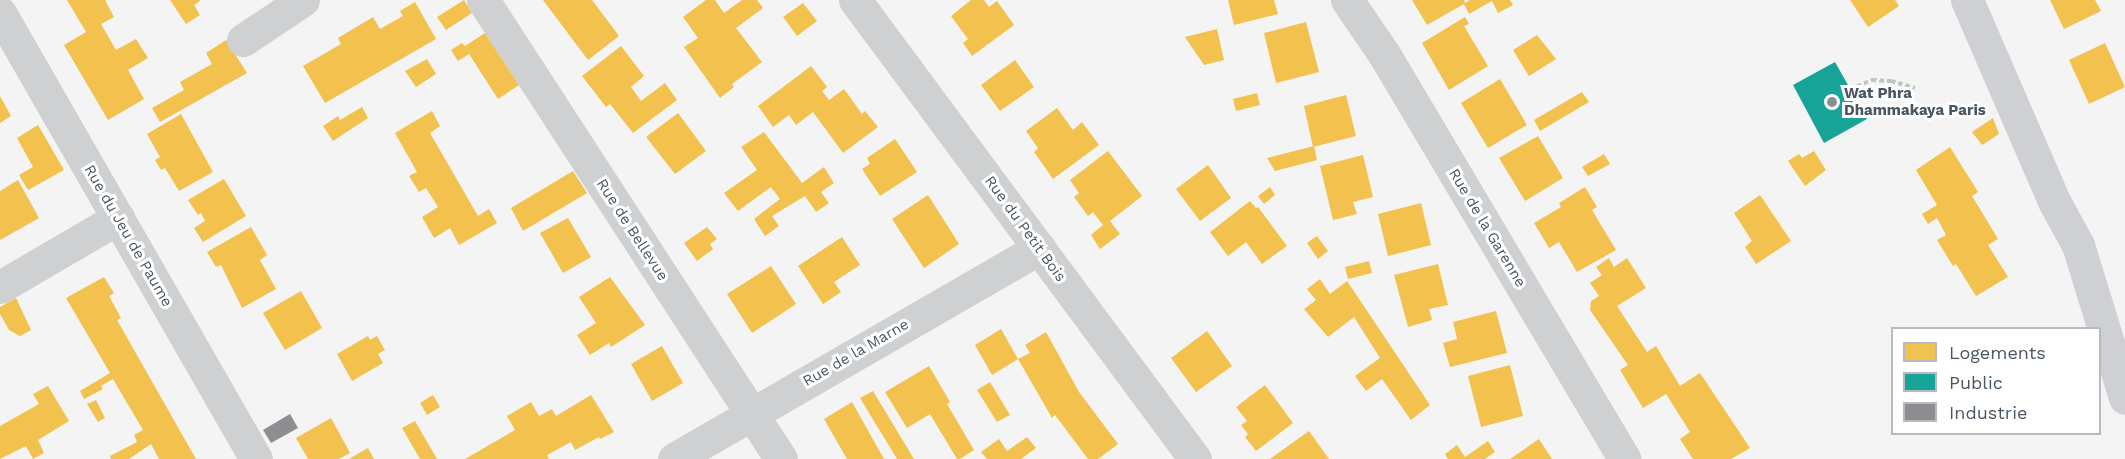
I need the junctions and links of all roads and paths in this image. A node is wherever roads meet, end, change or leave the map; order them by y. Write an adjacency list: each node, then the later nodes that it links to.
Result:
1 (303, 0): 7 (street)
2 (483, 0): 14 (street, Rue de Bellevue)
3 (855, 0): 11 (street, Rue du Petit Bois)
4 (1347, 0): 19 (street, Rue de la Garenne)
5 (1967, 0): 13 (street)
6 (0, 14): 10 (street, Rue du Jeu de Paume)
7 (243, 40)
8 (1915, 88): 9 (path)
9 (1850, 89)
10 (118, 218): 12 (street); 15 (street, Rue du Jeu de Paume)
11 (1039, 248): 14 (street, Rue de la Marne); 18 (street, Rue du Petit Bois)
12 (0, 287)
13 (2125, 398)
14 (752, 414): 16 (street, Rue de la Marne); 17 (street, Rue de Bellevue)
15 (256, 459)
16 (674, 459)
17 (781, 459)
18 (1195, 459)
19 (1623, 459)

